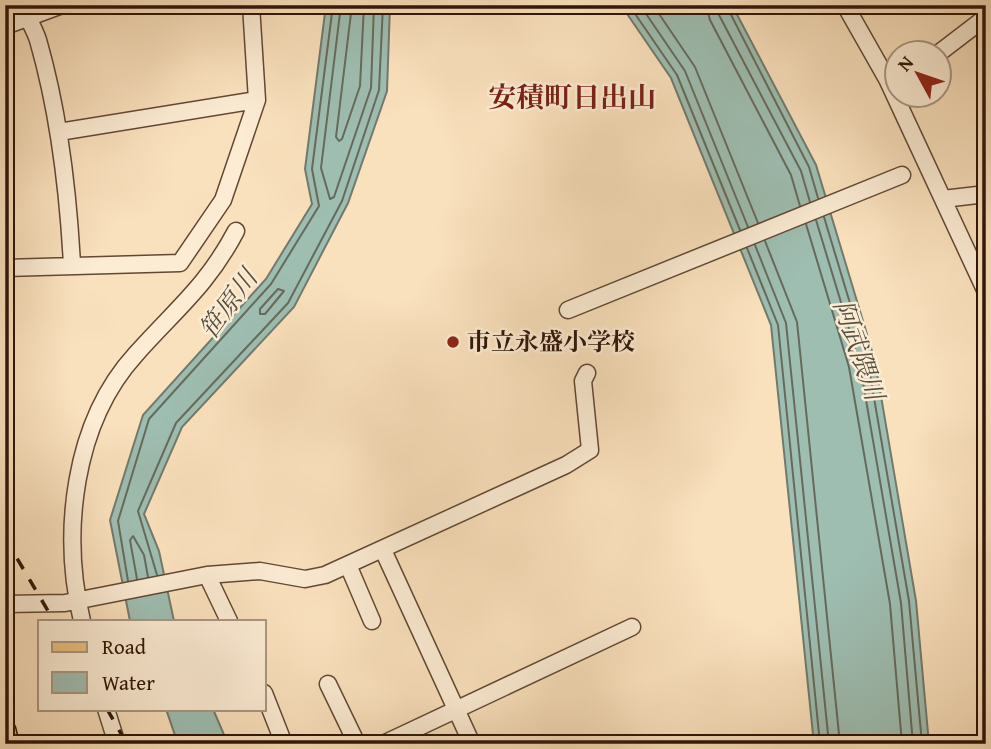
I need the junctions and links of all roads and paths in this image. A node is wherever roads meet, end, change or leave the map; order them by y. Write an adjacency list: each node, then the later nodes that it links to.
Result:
1 (62, 5): 4 (street)
2 (251, 5): 9 (street)
3 (845, 5): 8 (street)
4 (25, 12): 6 (street); 11 (street)
5 (986, 17): 7 (street)
6 (5, 26)
7 (953, 42)
8 (883, 63)
9 (257, 100): 11 (street); 16 (street)
10 (905, 108): 14 (street)
11 (59, 132): 16 (street)
12 (902, 175): 19 (street)
13 (986, 194): 14 (street)
14 (943, 199): 18 (street)
15 (236, 231): 24 (street)
16 (72, 265): 17 (street)
17 (5, 268)
18 (986, 292)
19 (568, 310)
20 (587, 373): 21 (street)
21 (383, 550): 22 (street); 32 (street)
22 (348, 565): 23 (street); 28 (street)
23 (203, 576): 24 (street); 27 (street)
24 (81, 600): 25 (street); 26 (street)
25 (5, 604)
26 (82, 620)
27 (228, 620)
28 (372, 621)
29 (632, 627): 32 (street)
30 (328, 684): 38 (street)
31 (269, 691): 35 (street)
32 (455, 708): 39 (street); 40 (street)
33 (106, 710): 37 (street)
34 (5, 731): 36 (main road)
35 (284, 742)
36 (8, 744)
37 (117, 744)
38 (357, 744)
39 (383, 744)
40 (472, 744)

